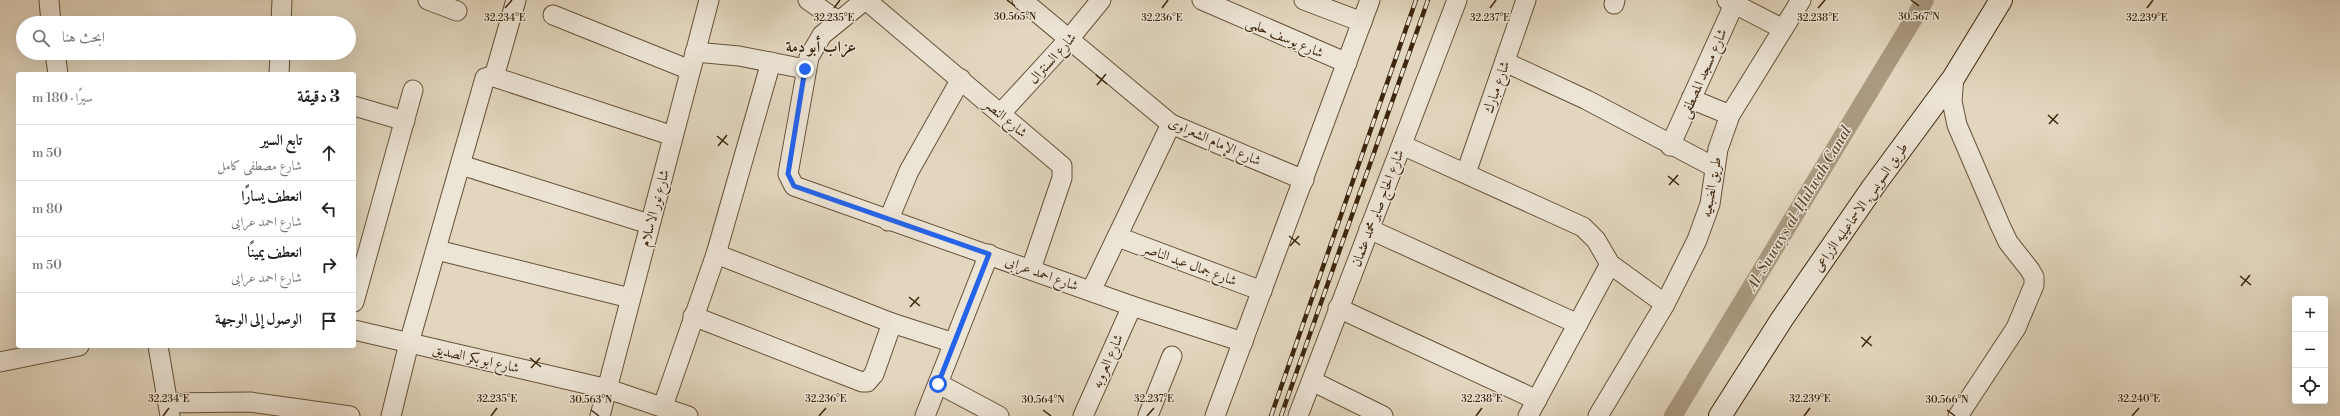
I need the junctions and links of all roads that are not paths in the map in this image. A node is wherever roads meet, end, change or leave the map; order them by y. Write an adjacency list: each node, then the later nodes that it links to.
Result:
1 (49, 0): 20 (street)
2 (282, 0): 21 (street)
3 (428, 0): 18 (street)
4 (516, 0): 35 (street)
5 (709, 0): 28 (street, شارع نور الاسلام)
6 (808, 0): 22 (street)
7 (865, 0): 22 (street, شارع احمد عرابى); 37 (street, شارع النصر)
8 (1022, 0): 25 (street, شارع الإمام الشعراوى)
9 (1101, 0): 25 (street, شارع السنترال)
10 (1202, 0): 31 (street, شارع يوسف حلمى)
11 (1304, 0): 23 (street)
12 (1370, 0): 23 (street)
13 (1457, 0): 46 (street, شارع الحاج صابر محمد عثمان)
14 (1526, 0): 30 (street, شارع مبارك)
15 (1801, 0): 24 (street, طريق الضبعيه)
16 (2001, 0): 36 (main road, طريق السويس, الاسماعيليه الزراعى)
17 (1732, 1): 24 (street); 39 (street, شارع مسجد المصطفى)
18 (457, 11)
19 (553, 15): 28 (street)
20 (50, 16)
21 (281, 16)
22 (838, 21): 32 (street, شارع احمد عرابى)
23 (1362, 22): 31 (street)
24 (1783, 29): 42 (street, طريق الضبعيه)
25 (1070, 39): 41 (street, شارع السنترال); 44 (street, شارع الإمام الشعراوى)
26 (56, 60): 33 (street)
27 (280, 60): 34 (street)
28 (693, 61): 29 (street); 45 (street, شارع نور الاسلام)
29 (771, 62): 32 (street); 58 (street)
30 (1505, 62): 47 (street); 50 (street, شارع مبارك)
31 (1347, 63): 51 (street)
32 (805, 69): 52 (street, شارع احمد عرابى)
33 (58, 72)
34 (279, 72)
35 (494, 77): 45 (street); 48 (street)
36 (1954, 77): 98 (main road, طريق السويس, الاسماعيليه الزراعى); 99 (street)
37 (960, 79): 41 (street, شارع النصر); 52 (street)
38 (413, 90): 43 (street)
39 (1691, 99): 42 (street); 47 (street, شارع مسجد المصطفى)
40 (356, 107): 43 (street)
41 (1001, 113): 61 (street, شارع النصر)
42 (1730, 115): 49 (street, طريق الضبعيه)
43 (404, 121): 56 (street)
44 (1171, 124): 51 (street, شارع الإمام الشعراوى); 55 (street)
45 (672, 136): 53 (street, شارع نور الاسلام)
46 (1402, 145): 50 (street); 54 (street, شارع الحاج صابر محمد عثمان)
47 (1670, 146): 49 (street)
48 (460, 165): 53 (street); 57 (street)
49 (1714, 167): 66 (street, طريق الضبعيه)
50 (1466, 173): 60 (street)
51 (1304, 180): 64 (street)
52 (888, 221): 59 (street, شارع احمد عرابى)
53 (649, 224): 65 (street, شارع نور الاسلام)
54 (1369, 228): 68 (street, شارع الحاج صابر محمد عثمان); 71 (street)
55 (1118, 237): 63 (street); 64 (street, شارع جمال عبد الناصر)
56 (361, 250): 62 (street)
57 (437, 250): 65 (street); 74 (street)
58 (716, 254): 69 (street); 70 (street)
59 (989, 254): 61 (street, شارع احمد عرابى); 75 (street)
60 (1610, 264): 66 (street); 71 (street)
61 (1031, 269): 63 (street, شارع احمد عرابى)
62 (356, 287)
63 (1091, 291): 67 (street, شارع احمد عرابى)
64 (1262, 291): 73 (street)
65 (630, 298): 82 (street, شارع نور الاسلام)
66 (1666, 304): 97 (street, طريق الضبعيه)
67 (1132, 306): 73 (street, شارع احمد عرابى); 92 (street, شارع العروبه)
68 (1338, 308): 80 (street, شارع الحاج صابر محمد عثمان); 84 (street)
69 (693, 316): 70 (street); 83 (street)
70 (892, 323): 75 (street)
71 (1578, 324): 84 (street)
72 (356, 330): 74 (street, شارع ابو بكر الصديق)
73 (1243, 342): 94 (street)
74 (409, 343): 82 (street, شارع ابو بكر الصديق); 87 (street)
75 (954, 343): 81 (street)
76 (69, 348): 79 (street)
77 (158, 348): 85 (street)
78 (1172, 356): 93 (street)
79 (0, 362)
80 (1312, 381): 95 (street, شارع الحاج صابر محمد عثمان); 96 (street)
81 (938, 384): 90 (street); 91 (street)
82 (608, 389): 83 (street, شارع ابو بكر الصديق); 88 (street, شارع نور الاسلام)
83 (663, 406): 89 (street, شارع ابو بكر الصديق)
84 (1532, 408)
85 (169, 409): 86 (street)
86 (350, 416)
87 (391, 416)
88 (600, 416)
89 (688, 416)
90 (925, 416)
91 (999, 416)
92 (1083, 416)
93 (1148, 416)
94 (1216, 416)
95 (1298, 416)
96 (1384, 416)
97 (1598, 416)
98 (1720, 416)
99 (1958, 416)

